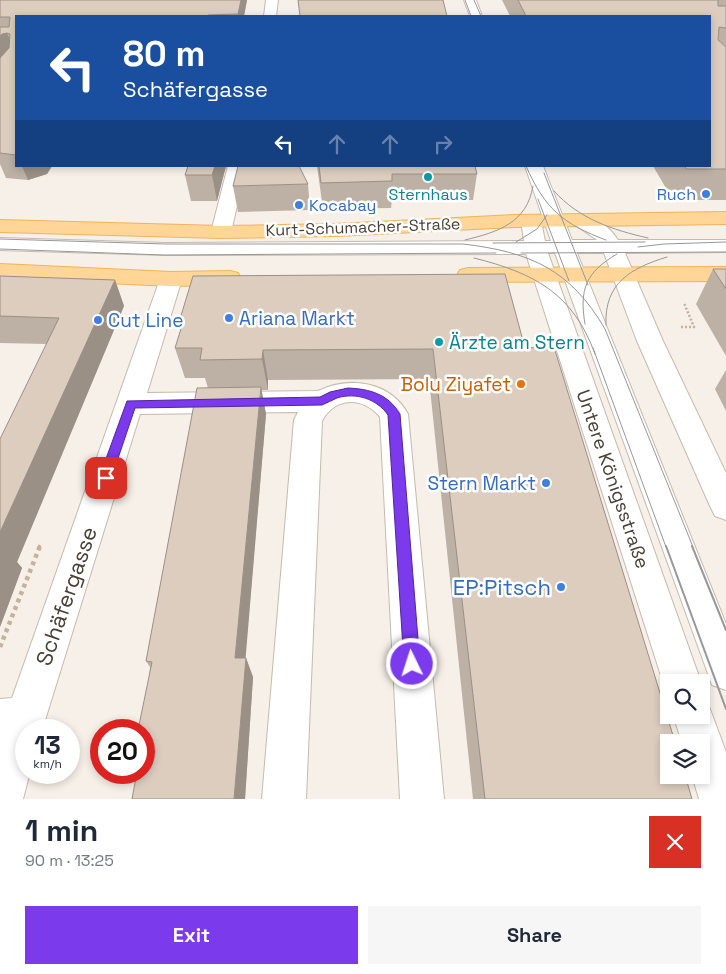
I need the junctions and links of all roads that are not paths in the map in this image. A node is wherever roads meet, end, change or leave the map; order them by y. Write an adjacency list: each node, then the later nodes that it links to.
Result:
1 (272, 0): 3 (street)
2 (470, 0): 4 (street)
3 (270, 15)
4 (476, 15)
5 (237, 167): 13 (street)
6 (534, 167): 10 (street)
7 (726, 218): 8 (main road, Kurt-Schumacher-Straße)
8 (581, 220): 10 (main road, Kurt-Schumacher-Straße); 16 (street)
9 (531, 221): 10 (main road, Kurt-Schumacher-Straße); 12 (main road, Kurt-Schumacher-Straße); 18 (street, Untere Königsstraße)
10 (554, 221): 19 (street)
11 (0, 226): 13 (main road, Kurt-Schumacher-Straße)
12 (336, 230): 13 (main road, Kurt-Schumacher-Straße); 17 (street)
13 (221, 232)
14 (0, 244): 17 (street)
15 (726, 246): 16 (street)
16 (612, 247): 19 (street); 21 (street)
17 (259, 249): 18 (street)
18 (540, 261): 19 (main road); 23 (main road); 30 (street, Untere Königsstraße)
19 (569, 261): 21 (main road); 29 (street)
20 (0, 271): 24 (main road)
21 (622, 274): 22 (main road); 28 (street)
22 (726, 274)
23 (450, 275)
24 (171, 278): 25 (main road); 27 (street, Schäfergasse)
25 (251, 278)
26 (322, 401): 27 (street); 34 (street); 35 (street)
27 (131, 404): 31 (street, Schäfergasse)
28 (726, 506)
29 (726, 671)
30 (679, 674)
31 (13, 719): 33 (street, Schäfergasse)
32 (696, 724): 36 (street)
33 (0, 799)
34 (284, 799)
35 (422, 799)
36 (721, 799)

